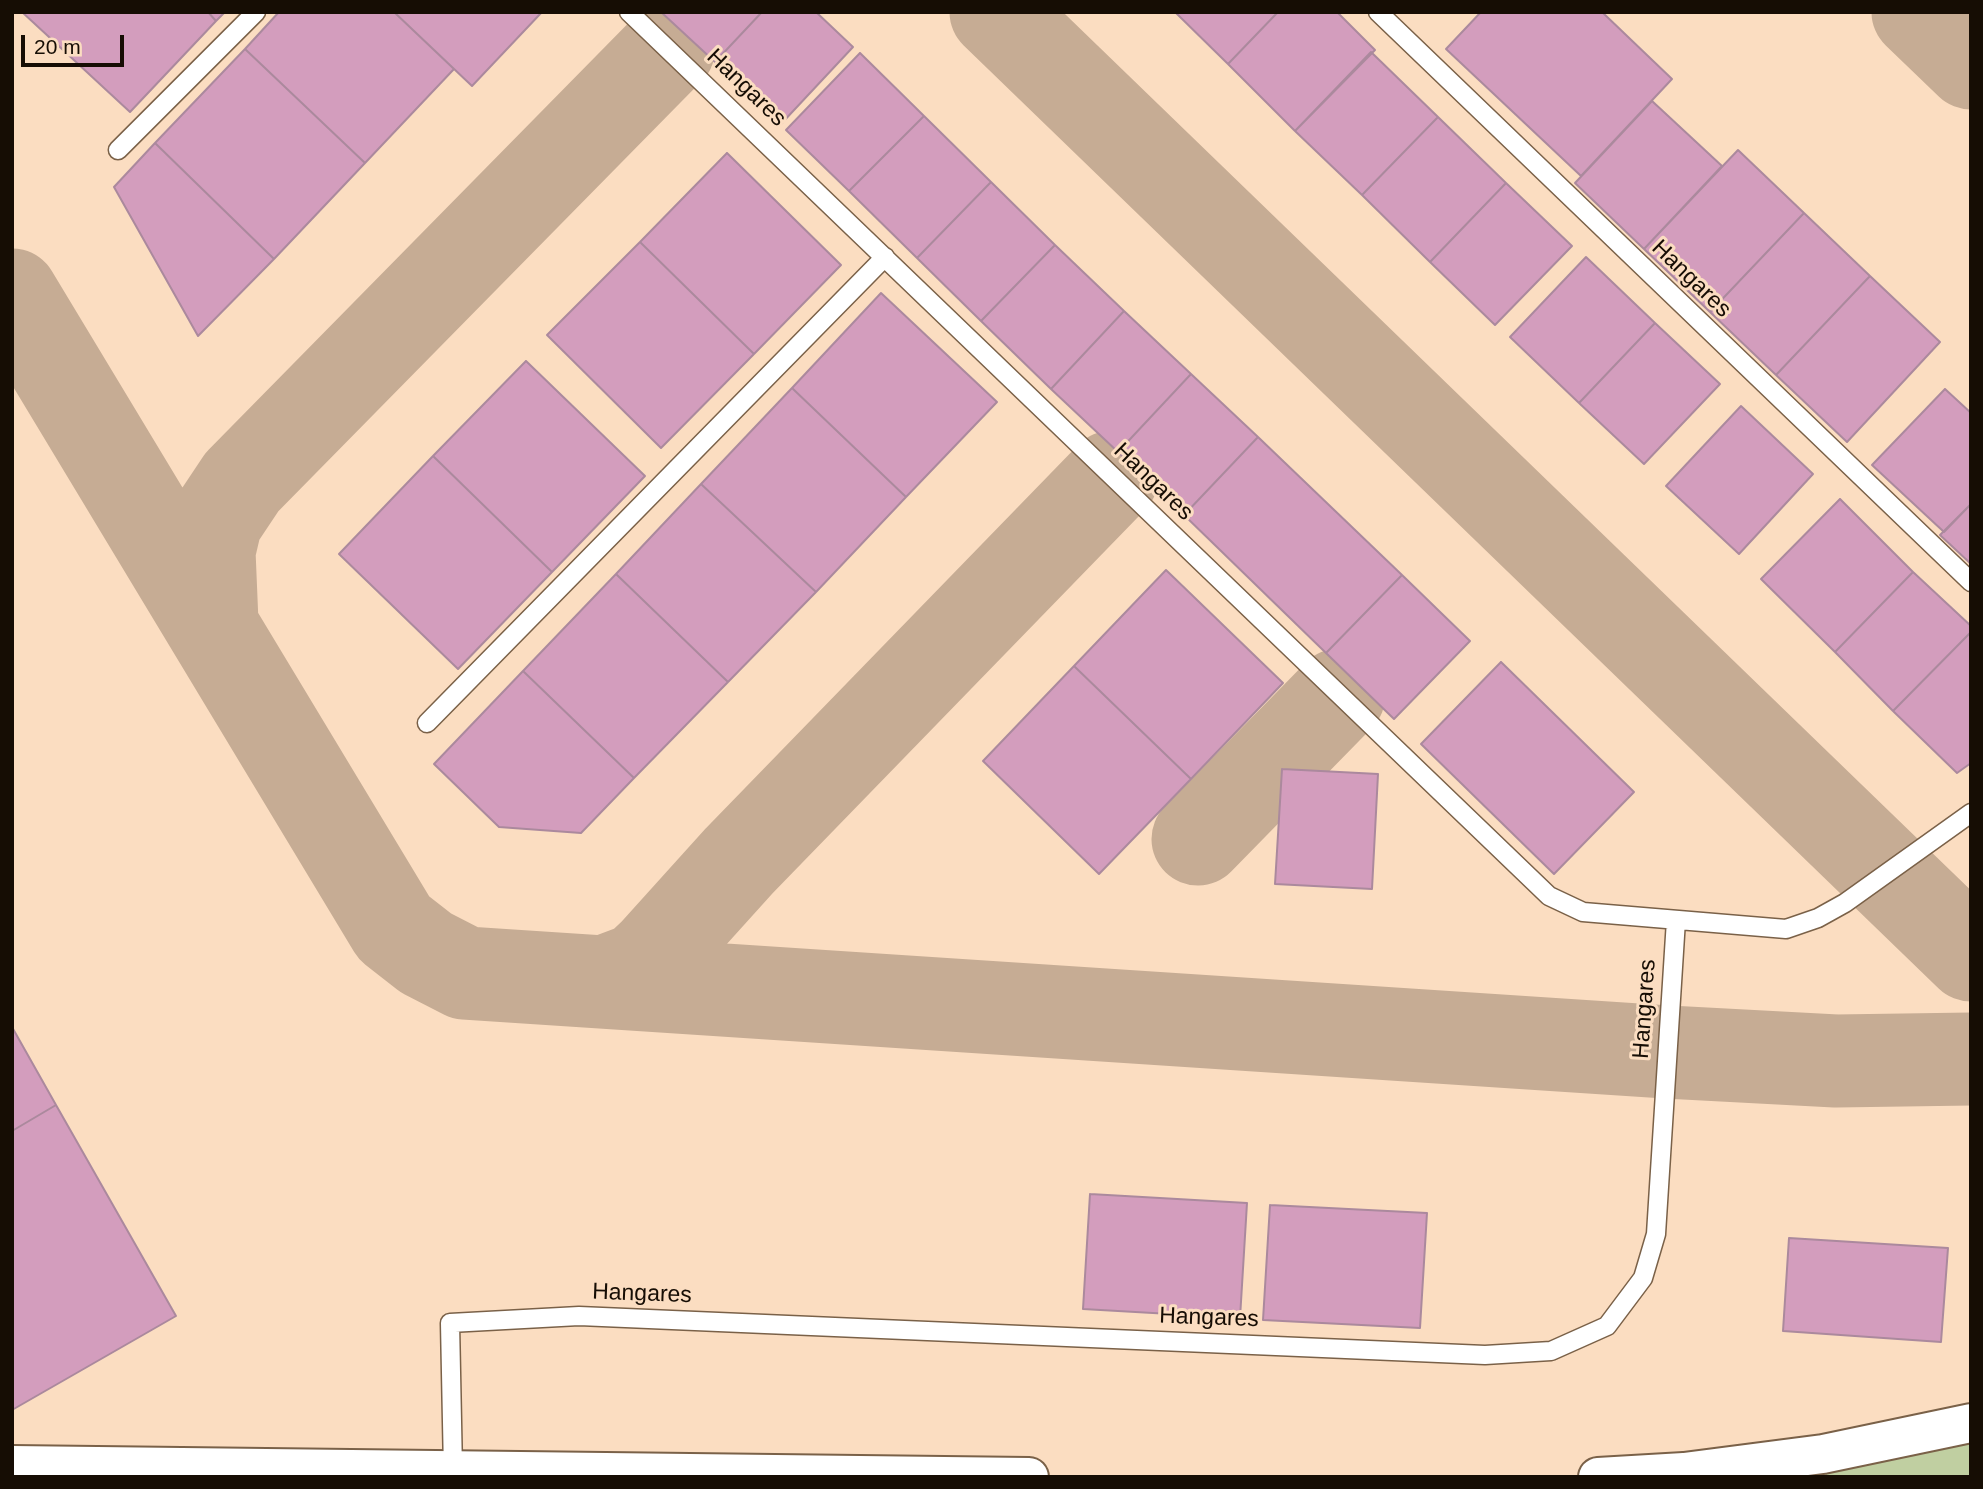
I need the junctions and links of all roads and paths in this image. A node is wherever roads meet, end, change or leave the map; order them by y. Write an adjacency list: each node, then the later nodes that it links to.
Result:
1 (256, 12): 4 (lane)
2 (629, 12): 5 (lane, Hangares)
3 (1378, 12): 6 (lane, Hangares)
4 (118, 150)
5 (885, 257): 7 (lane); 9 (lane, Hangares)
6 (1971, 582)
7 (427, 723)
8 (1971, 813): 9 (lane, Hangares)
9 (1676, 920): 12 (lane, Hangares)
10 (1971, 1423): 14 (main road)
11 (12, 1465): 12 (main road)
12 (453, 1471): 13 (main road)
13 (1029, 1477)
14 (1598, 1477)

